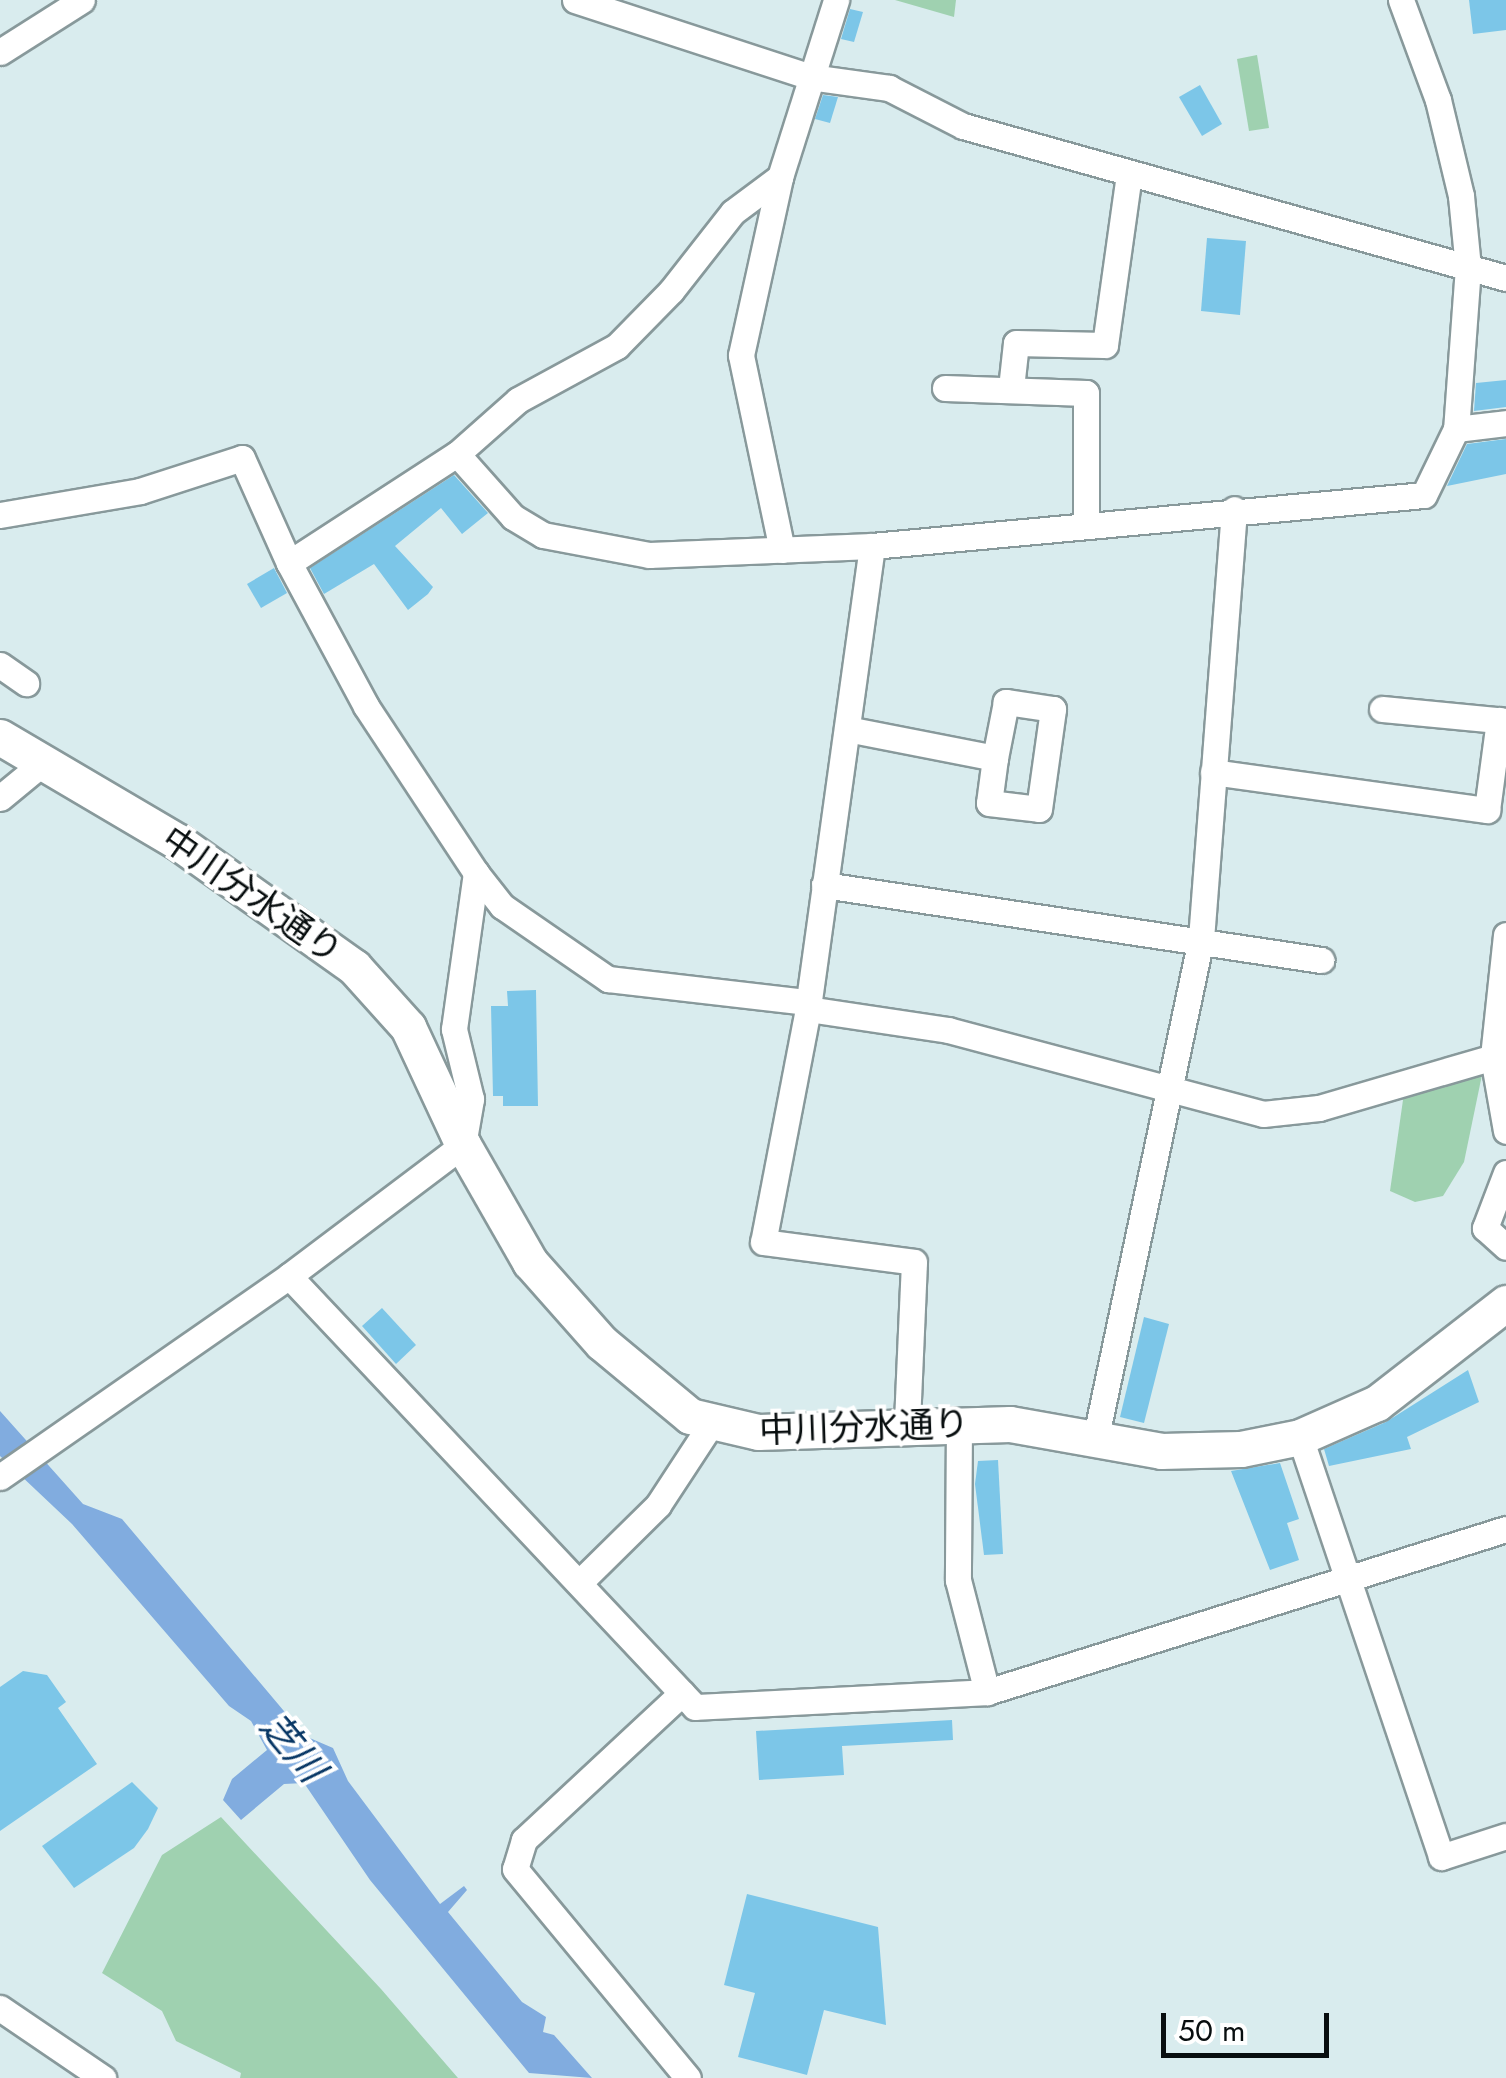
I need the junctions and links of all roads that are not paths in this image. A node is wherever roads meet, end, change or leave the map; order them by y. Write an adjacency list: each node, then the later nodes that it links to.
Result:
1 (82, 0): 5 (street)
2 (576, 0): 6 (street)
3 (836, 0): 6 (street)
4 (1401, 0): 9 (street)
5 (0, 52)
6 (810, 77): 7 (street); 8 (street)
7 (1129, 174): 9 (street); 12 (street)
8 (780, 177): 15 (street); 20 (street)
9 (1468, 267): 10 (street); 14 (street)
10 (1506, 278)
11 (946, 388): 12 (street)
12 (1011, 388): 18 (street)
13 (1506, 424): 14 (street)
14 (1456, 429): 16 (street)
15 (456, 454): 20 (street); 21 (street)
16 (1234, 509): 18 (street); 30 (street)
17 (0, 515): 21 (street)
18 (1086, 524): 19 (street)
19 (872, 546): 20 (street); 26 (street)
20 (782, 550)
21 (289, 563): 32 (street)
22 (0, 665): 23 (street)
23 (26, 683)
24 (1382, 708): 25 (street)
25 (1503, 720): 30 (street)
26 (846, 730): 28 (street); 33 (street)
27 (0, 737): 29 (street, 中川分水通り)
28 (995, 758)
29 (45, 761): 31 (street); 41 (street, 中川分水通り)
30 (1212, 772): 35 (street)
31 (0, 798)
32 (476, 873): 37 (street); 41 (street)
33 (824, 885): 35 (street); 37 (street)
34 (1506, 935): 38 (street)
35 (1200, 945): 36 (street); 39 (street)
36 (1321, 960)
37 (808, 1005): 39 (street); 48 (street)
38 (1493, 1058): 39 (street); 40 (street)
39 (1170, 1094): 50 (street)
40 (1506, 1131)
41 (463, 1145): 44 (street); 47 (street, 中川分水通り)
42 (1506, 1174): 43 (street)
43 (1506, 1247)
44 (289, 1276): 51 (street); 54 (street)
45 (1506, 1303): 49 (street, 中川分水通り)
46 (959, 1423): 48 (street, 中川分水通り); 50 (street, 中川分水通り); 55 (street)
47 (712, 1424): 48 (street, 中川分水通り); 54 (street)
48 (907, 1425)
49 (1300, 1437): 50 (street, 中川分水通り); 53 (street)
50 (1095, 1441)
51 (0, 1477)
52 (1506, 1529): 53 (street)
53 (1348, 1578): 55 (street); 57 (street)
54 (579, 1583): 56 (street)
55 (987, 1692): 56 (street)
56 (682, 1693): 60 (street)
57 (1506, 1836)
58 (0, 2008): 59 (street)
59 (104, 2078)
60 (688, 2078)

